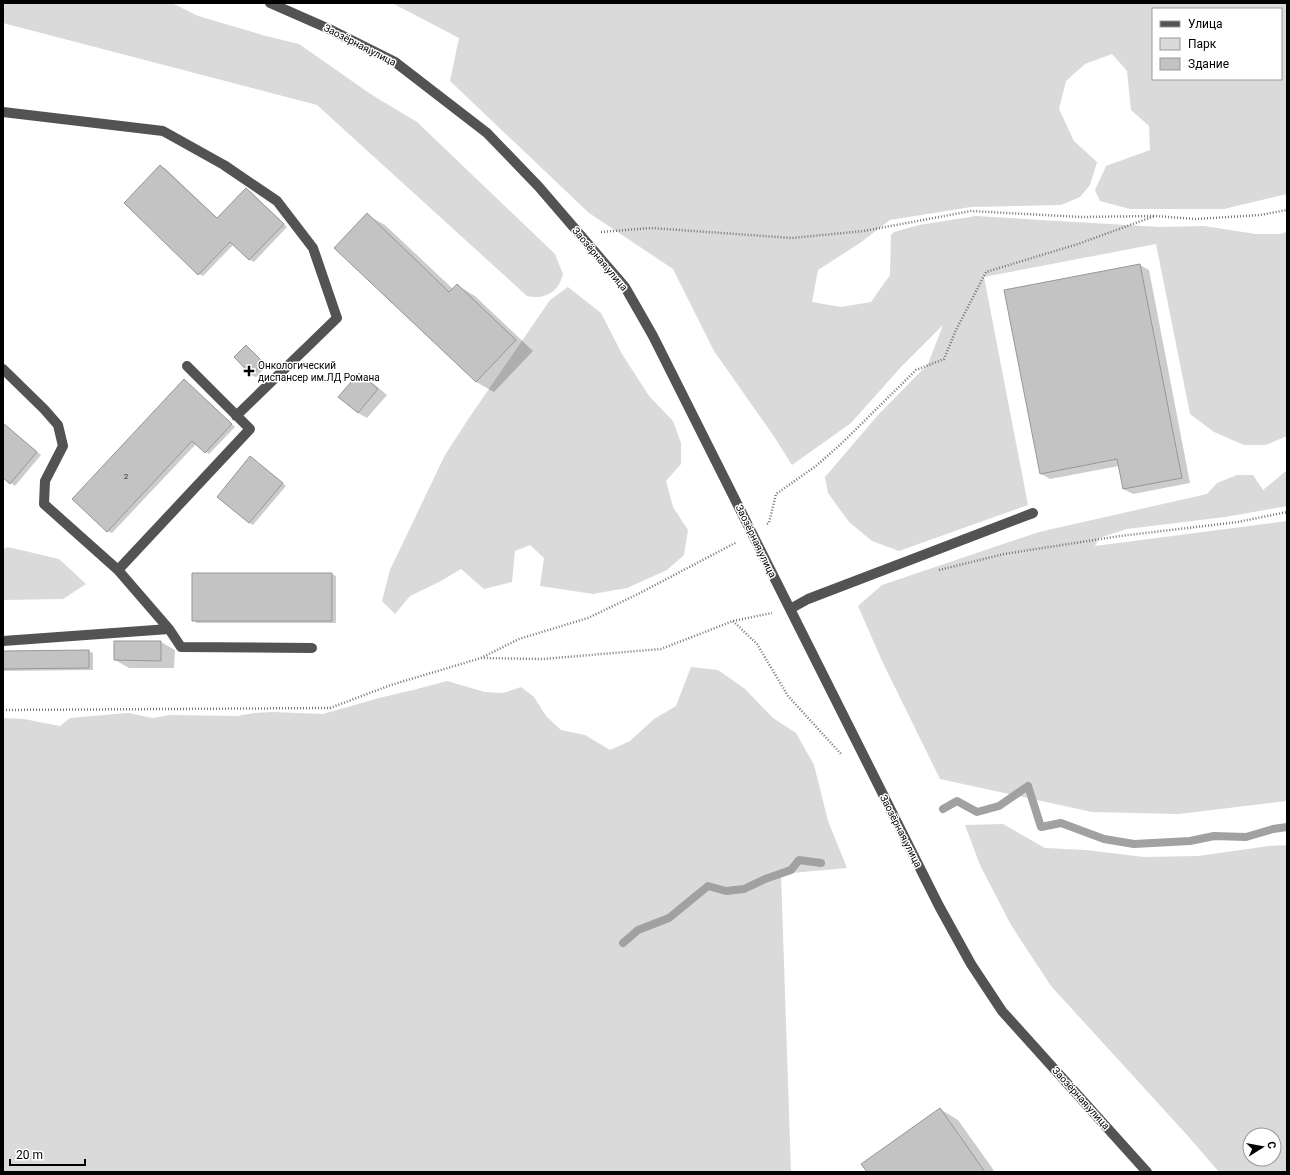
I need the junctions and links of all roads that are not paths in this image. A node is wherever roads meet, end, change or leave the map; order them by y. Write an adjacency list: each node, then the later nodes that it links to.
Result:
1 (270, 3): 8 (street, Заозёрная улица)
2 (3, 112): 5 (street)
3 (187, 366): 5 (street)
4 (3, 369): 7 (street)
5 (236, 416): 7 (street)
6 (1033, 513): 8 (street)
7 (118, 570): 9 (street)
8 (790, 608): 12 (street, Заозёрная улица)
9 (169, 629): 10 (street); 11 (street)
10 (3, 641)
11 (312, 648)
12 (1147, 1172)

